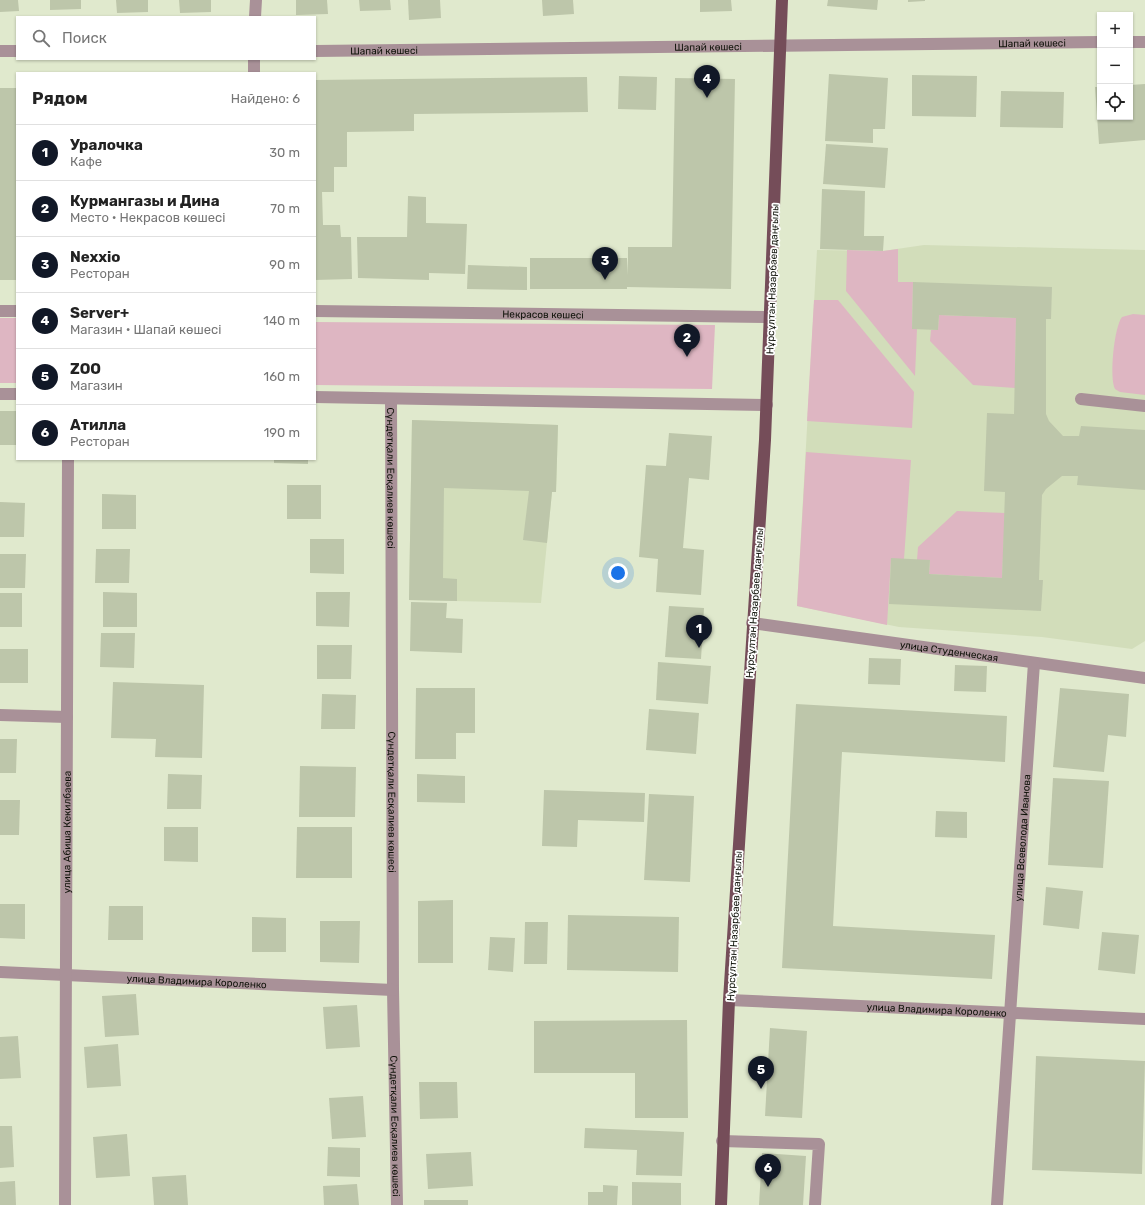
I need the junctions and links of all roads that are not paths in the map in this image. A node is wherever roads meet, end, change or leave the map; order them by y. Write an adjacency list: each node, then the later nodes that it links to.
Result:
1 (256, 0): 3 (street)
2 (782, 0): 7 (main road, Нұрсұлтан Назарбаев даңғылы)
3 (255, 16)
4 (1097, 42): 7 (street, Шапай көшесі)
5 (1133, 42): 6 (street)
6 (1145, 42)
7 (780, 46): 10 (street, Шапай көшесі); 16 (main road, Нұрсұлтан Назарбаев даңғылы)
8 (0, 51): 9 (street)
9 (16, 51)
10 (316, 51)
11 (254, 60): 12 (street)
12 (254, 72)
13 (0, 311): 14 (street)
14 (16, 311)
15 (316, 312): 16 (street, Некрасов көшесі)
16 (770, 317): 22 (main road, Нұрсұлтан Назарбаев даңғылы)
17 (0, 394): 18 (street)
18 (16, 394)
19 (316, 397): 20 (street)
20 (391, 399): 22 (street); 32 (street, Сүндетқали Есқалиев көшесі)
21 (1081, 399): 23 (street)
22 (766, 405): 25 (main road, Нұрсұлтан Назарбаев даңғылы)
23 (1145, 406)
24 (68, 460): 29 (street, улица Абиша Кекилбаева)
25 (752, 623): 26 (street, улица Студенческая); 33 (main road, Нұрсұлтан Назарбаев даңғылы)
26 (1034, 663): 27 (street, улица Студенческая); 34 (street, улица Всеволода Иванова)
27 (1145, 678)
28 (0, 715): 29 (street)
29 (67, 717): 31 (street, улица Абиша Кекилбаева)
30 (0, 972): 31 (street, улица Владимира Короленко)
31 (66, 975): 32 (street, улица Владимира Короленко); 37 (street, улица Абиша Кекилбаева)
32 (393, 990): 38 (street, Сүндетқали Есқалиев көшесі)
33 (729, 1000): 34 (street, улица Владимира Короленко); 36 (main road, Нұрсұлтан Назарбаев даңғылы)
34 (1010, 1012): 35 (street, улица Владимира Короленко); 41 (street, улица Всеволода Иванова)
35 (1145, 1019)
36 (722, 1140): 39 (main road, Нұрсұлтан Назарбаев даңғылы); 40 (street)
37 (65, 1205)
38 (397, 1205)
39 (721, 1205)
40 (815, 1205)
41 (997, 1205)

